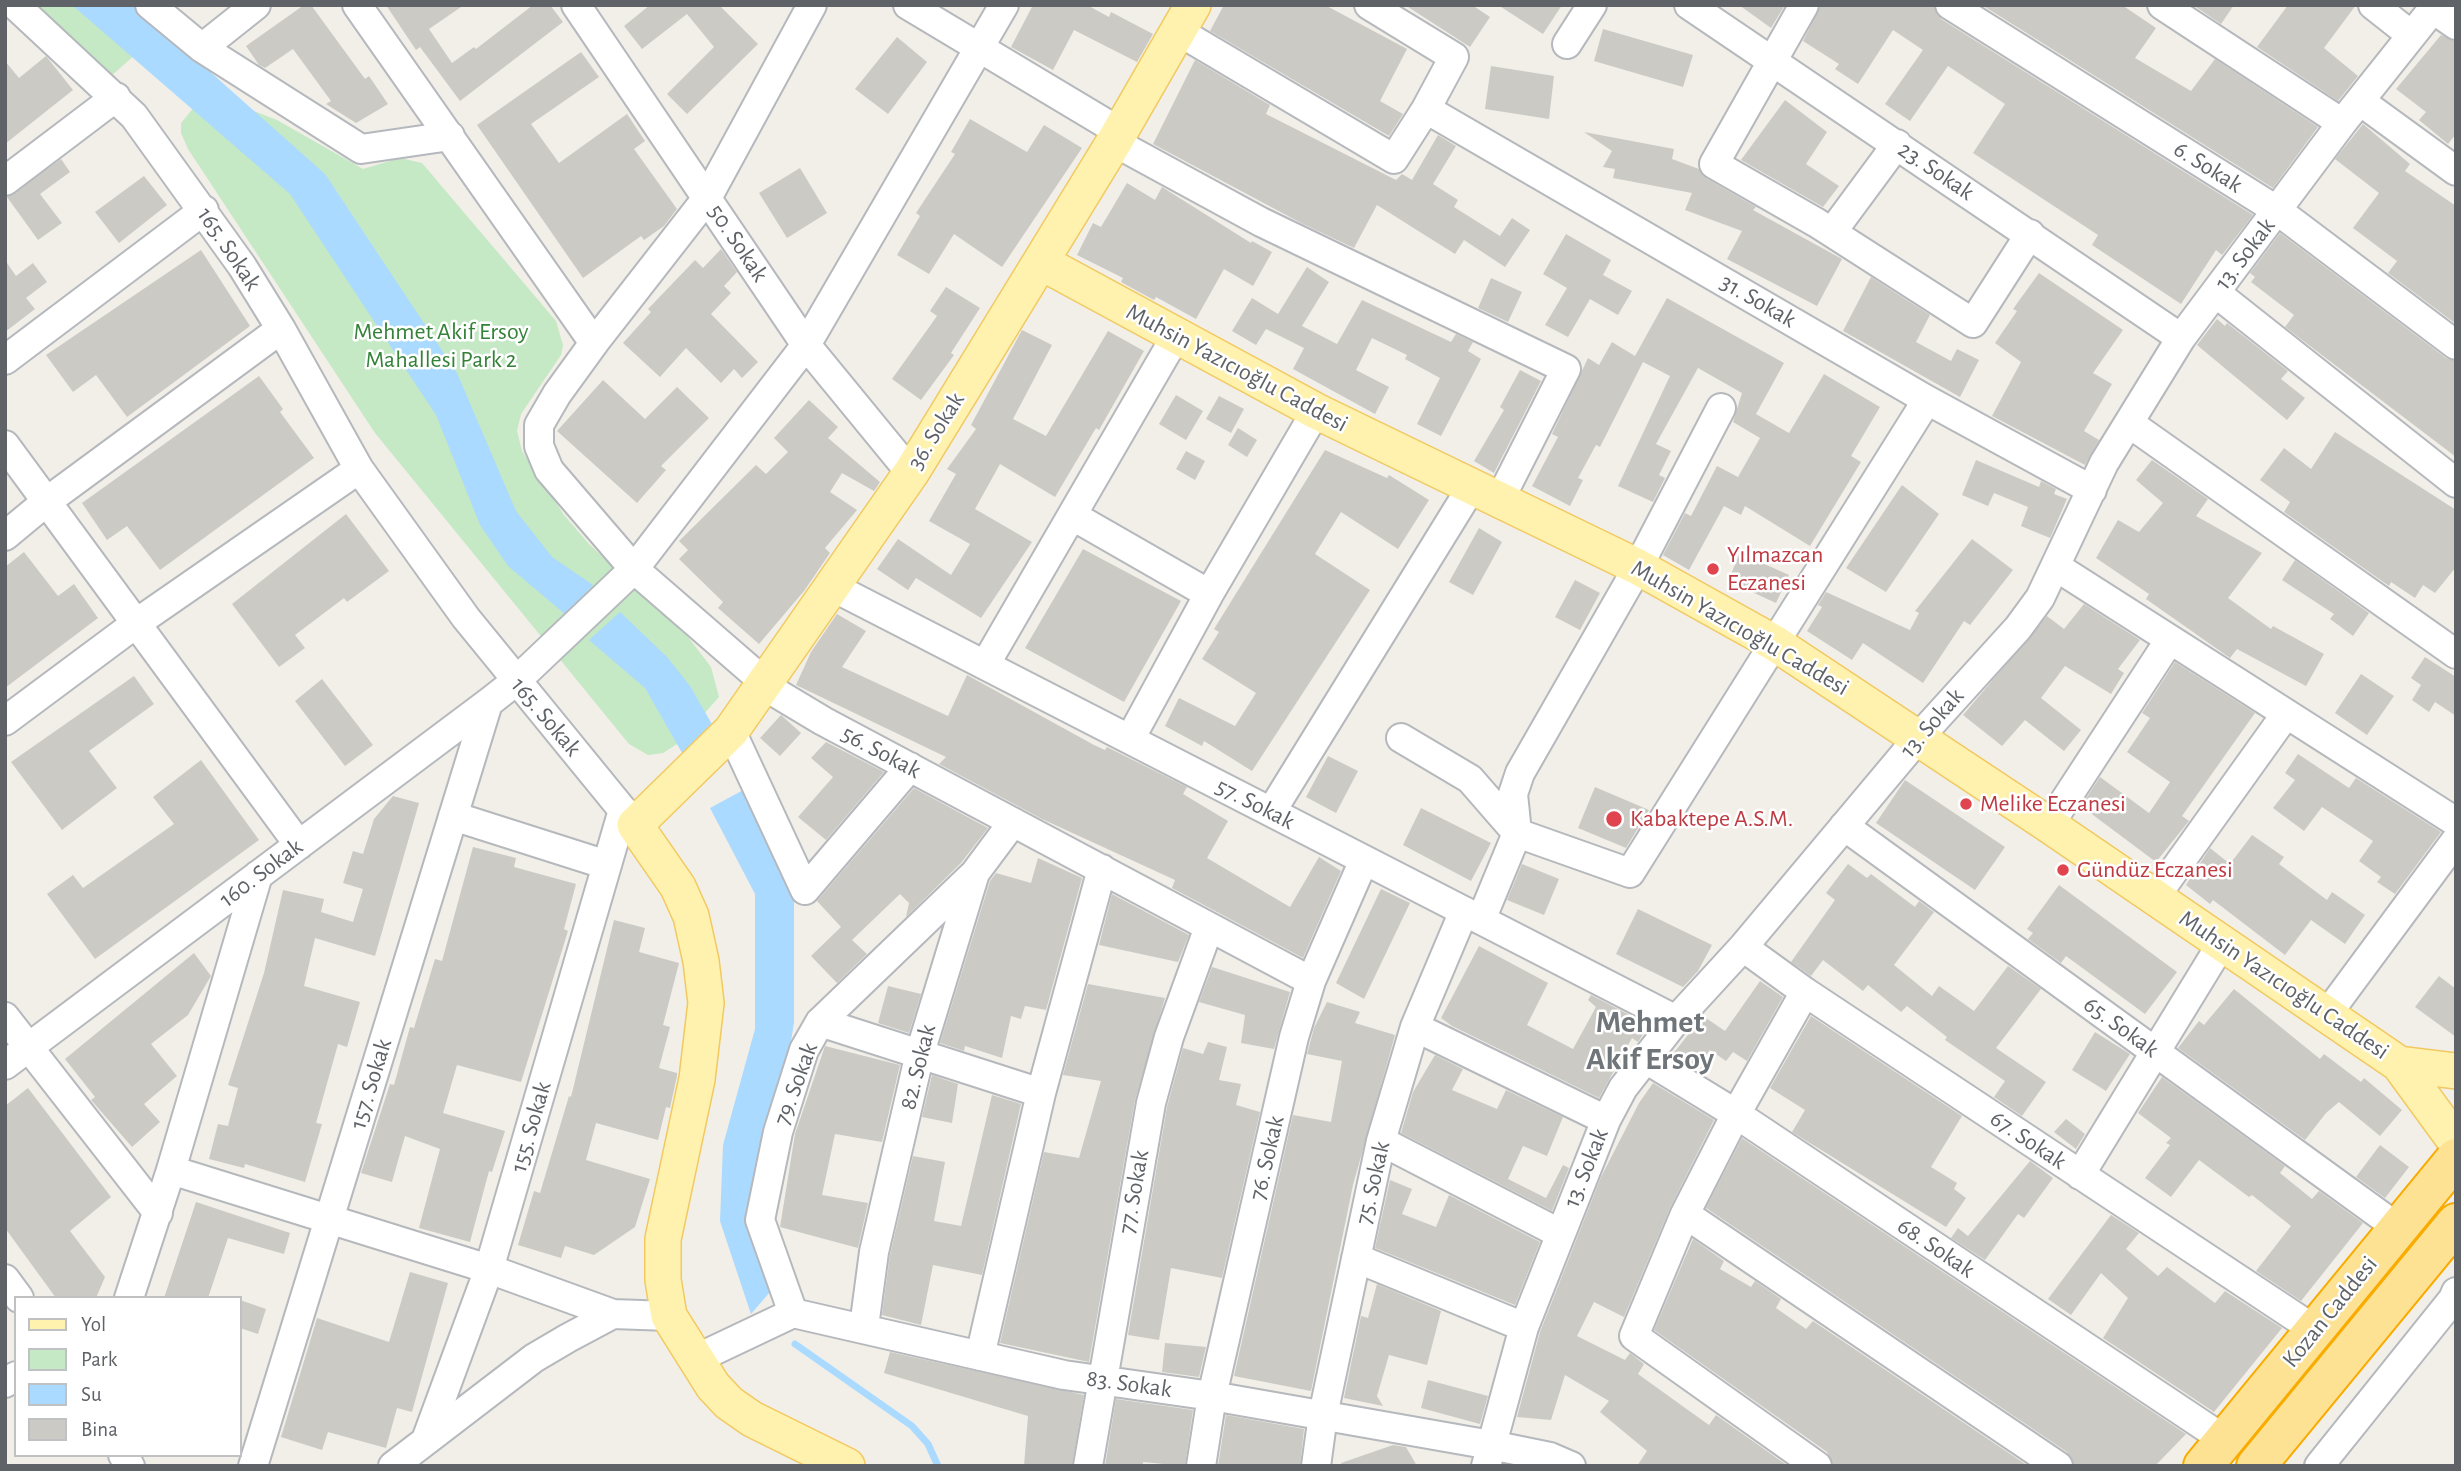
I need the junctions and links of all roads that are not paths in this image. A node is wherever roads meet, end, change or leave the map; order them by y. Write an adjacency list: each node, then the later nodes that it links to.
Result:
1 (15, 5): 24 (street, 165. Sokak)
2 (149, 5): 21 (street)
3 (256, 5): 21 (street)
4 (357, 5): 28 (street)
5 (576, 5): 33 (street, 50. Sokak)
6 (908, 5): 22 (street)
7 (1004, 5): 22 (street, 160. Sokak)
8 (1369, 5): 17 (street)
9 (1592, 5): 20 (street)
10 (1689, 5): 23 (street, 23. Sokak)
11 (1804, 5): 23 (street)
12 (1950, 5): 35 (street, 6. Sokak)
13 (2162, 5): 27 (street)
14 (2373, 5): 19 (street)
15 (800, 11): 33 (street)
16 (2442, 13): 19 (street, 13. Sokak)
17 (1404, 14): 26 (street)
18 (1185, 18): 26 (street); 29 (main road, 36. Sokak)
19 (2411, 34): 25 (street, 13. Sokak)
20 (1567, 44)
21 (202, 48): 28 (street)
22 (980, 48): 29 (street); 44 (street, 160. Sokak)
23 (1772, 60): 30 (street, 23. Sokak); 36 (street)
24 (116, 97): 32 (street); 34 (street, 165. Sokak)
25 (2360, 101): 27 (street, 13. Sokak); 31 (street)
26 (1426, 109): 47 (street, 31. Sokak)
27 (2342, 123): 35 (street, 13. Sokak)
28 (450, 136): 43 (street)
29 (1117, 137): 38 (main road, 36. Sokak); 56 (street)
30 (1897, 144): 36 (street); 37 (street, 23. Sokak)
31 (2456, 171)
32 (5, 181)
33 (707, 198): 43 (street); 44 (street, 50. Sokak)
34 (204, 210): 40 (street, 165. Sokak); 46 (street)
35 (2278, 211): 39 (street, 13. Sokak); 45 (street, 6. Sokak)
36 (1832, 232): 37 (street)
37 (2030, 234): 42 (street, 23. Sokak)
38 (1041, 262): 41 (main road, Muhsin Yazıcıoğlu Caddesi); 53 (main road, 36. Sokak)
39 (2216, 293): 42 (street, 13. Sokak); 54 (street)
40 (281, 329): 52 (street, 165. Sokak); 57 (street)
41 (1176, 336): 49 (main road, Muhsin Yazıcıoğlu Caddesi); 58 (street)
42 (2181, 338): 50 (street, 13. Sokak)
43 (594, 343): 62 (street, 56. Sokak)
44 (806, 345): 53 (street, 50. Sokak); 62 (street, 160. Sokak)
45 (2456, 345)
46 (5, 360)
47 (1927, 400): 55 (street, 31. Sokak); 67 (street)
48 (1721, 408): 61 (street)
49 (1316, 411): 56 (main road, Muhsin Yazıcıoğlu Caddesi); 64 (street)
50 (2129, 423): 55 (street, 13. Sokak); 68 (street)
51 (5, 445): 57 (street)
52 (359, 469): 65 (street); 70 (street, 165. Sokak)
53 (911, 472): 63 (main road, 36. Sokak)
54 (2456, 483)
55 (2092, 490): 60 (street, 13. Sokak)
56 (1485, 494): 61 (main road, Muhsin Yazıcıoğlu Caddesi); 80 (street)
57 (46, 502): 59 (street); 65 (street)
58 (1073, 516): 64 (street); 69 (street)
59 (5, 536)
60 (2055, 566): 66 (street); 76 (street, 13. Sokak)
61 (1638, 567): 67 (main road, Muhsin Yazıcıoğlu Caddesi); 87 (street)
62 (634, 569): 70 (street, 160. Sokak); 71 (street, 56. Sokak)
63 (833, 587): 69 (street, 57. Sokak); 71 (main road, 36. Sokak)
64 (1209, 594): 78 (street)
65 (138, 622): 74 (street); 89 (street)
66 (2169, 641): 73 (street); 85 (street)
67 (1776, 644): 76 (main road, Muhsin Yazıcıoğlu Caddesi); 87 (street)
68 (2456, 654)
69 (985, 665): 78 (street, 57. Sokak)
70 (516, 681): 72 (street, 160. Sokak); 82 (street, 165. Sokak)
71 (766, 685): 75 (main road, 36. Sokak); 79 (street, 56. Sokak)
72 (488, 703): 81 (street, 157. Sokak); 89 (street, 160. Sokak)
73 (2286, 714): 84 (street); 95 (street)
74 (5, 721)
75 (731, 732): 79 (street); 82 (main road, 36. Sokak)
76 (1919, 737): 85 (main road, Muhsin Yazıcıoğlu Caddesi); 86 (street, 13. Sokak)
77 (1401, 738): 87 (street)
78 (1130, 740): 80 (street, 57. Sokak)
79 (910, 767): 83 (street, 56. Sokak)
80 (1271, 812): 90 (street, 57. Sokak)
81 (453, 816): 91 (street); 124 (street, 157. Sokak)
82 (629, 817): 91 (street, 155. Sokak); 136 (main road, 165. Sokak)
83 (1013, 822): 92 (street, 56. Sokak); 93 (street, 82. Sokak)
84 (2456, 822)
85 (2049, 825): 95 (main road, Muhsin Yazıcıoğlu Caddesi)
86 (1844, 826): 99 (street, 13. Sokak); 108 (street, 65. Sokak)
87 (1517, 833): 96 (street, 75. Sokak)
88 (2456, 841): 102 (street)
89 (299, 845): 94 (street, 160. Sokak)
90 (1364, 860): 96 (street, 57. Sokak); 100 (street, 76. Sokak)
91 (607, 865): 129 (street, 155. Sokak)
92 (1102, 869): 97 (street, 56. Sokak); 114 (street)
93 (975, 873): 105 (street, 79. Sokak); 109 (street, 82. Sokak)
94 (258, 875): 107 (street, 160. Sokak); 120 (street)
95 (2155, 897): 98 (main road, Muhsin Yazıcıoğlu Caddesi)
96 (1472, 915): 104 (street, 57. Sokak); 106 (street, 75. Sokak)
97 (1209, 927): 100 (street, 56. Sokak); 142 (street, 77. Sokak)
98 (2222, 943): 102 (main road, Muhsin Yazıcıoğlu Caddesi); 108 (street)
99 (1743, 947): 101 (street, 67. Sokak); 104 (street, 13. Sokak)
100 (1311, 981): 143 (street, 76. Sokak)
101 (1805, 992): 115 (street); 121 (street, 67. Sokak)
102 (2328, 1013): 111 (main road, Muhsin Yazıcıoğlu Caddesi)
103 (5, 1017): 107 (street)
104 (1676, 1020): 110 (street, 13. Sokak)
105 (820, 1022): 109 (street); 134 (street, 79. Sokak)
106 (1415, 1027): 116 (street); 117 (street, 75. Sokak)
107 (28, 1048): 112 (street, 160. Sokak); 122 (street)
108 (2156, 1052): 121 (street); 125 (street, 65. Sokak)
109 (920, 1054): 114 (street); 137 (street, 82. Sokak)
110 (1646, 1059): 115 (street, 68. Sokak); 116 (street, 13. Sokak)
111 (2399, 1064): 113 (main road); 118 (main road)
112 (5, 1065)
113 (2456, 1071)
114 (1041, 1093): 140 (street)
115 (1736, 1115): 123 (street); 146 (street, 68. Sokak)
116 (1606, 1120): 126 (street, 13. Sokak)
117 (1381, 1141): 126 (street); 128 (street, 75. Sokak)
118 (2456, 1142)
119 (2456, 1158): 125 (highway, Kozan Caddesi)
120 (171, 1170): 122 (street); 124 (street)
121 (2080, 1175): 139 (street, 67. Sokak)
122 (158, 1213): 133 (street)
123 (1685, 1214): 155 (street); 156 (street)
124 (329, 1221): 129 (street); 149 (street, 157. Sokak)
125 (2398, 1228): 139 (highway, Kozan Caddesi)
126 (1559, 1233): 138 (street, 13. Sokak)
127 (2446, 1235): 131 (street); 157 (highway, Kozan Caddesi)
128 (1356, 1258): 138 (street); 144 (street, 75. Sokak)
129 (489, 1269): 135 (street); 145 (street, 155. Sokak)
130 (5, 1279): 132 (street)
131 (2456, 1290): 158 (street)
132 (18, 1296)
133 (130, 1296)
134 (793, 1313): 137 (street, 83. Sokak); 141 (street)
135 (613, 1314): 136 (street); 145 (street)
136 (669, 1316): 141 (main road, 165. Sokak)
137 (864, 1327): 140 (street, 83. Sokak)
138 (1524, 1327): 147 (street, 13. Sokak)
139 (2315, 1330): 146 (highway, Kozan Caddesi)
140 (979, 1356): 142 (street, 83. Sokak)
141 (696, 1359): 148 (main road, 165. Sokak)
142 (1100, 1381): 143 (street, 83. Sokak); 151 (street, 77. Sokak)
143 (1212, 1396): 144 (street, 83. Sokak); 152 (street, 76. Sokak)
144 (1323, 1415): 147 (street, 83. Sokak); 153 (street, 75. Sokak)
145 (426, 1440): 150 (street)
146 (2214, 1453)
147 (1489, 1455): 154 (street, 83. Sokak)
148 (844, 1465)
149 (253, 1466)
150 (393, 1466)
151 (1088, 1466)
152 (1201, 1466)
153 (1316, 1466)
154 (1571, 1466)
155 (1817, 1466)
156 (2058, 1466)
157 (2256, 1466)
158 (2319, 1466)

